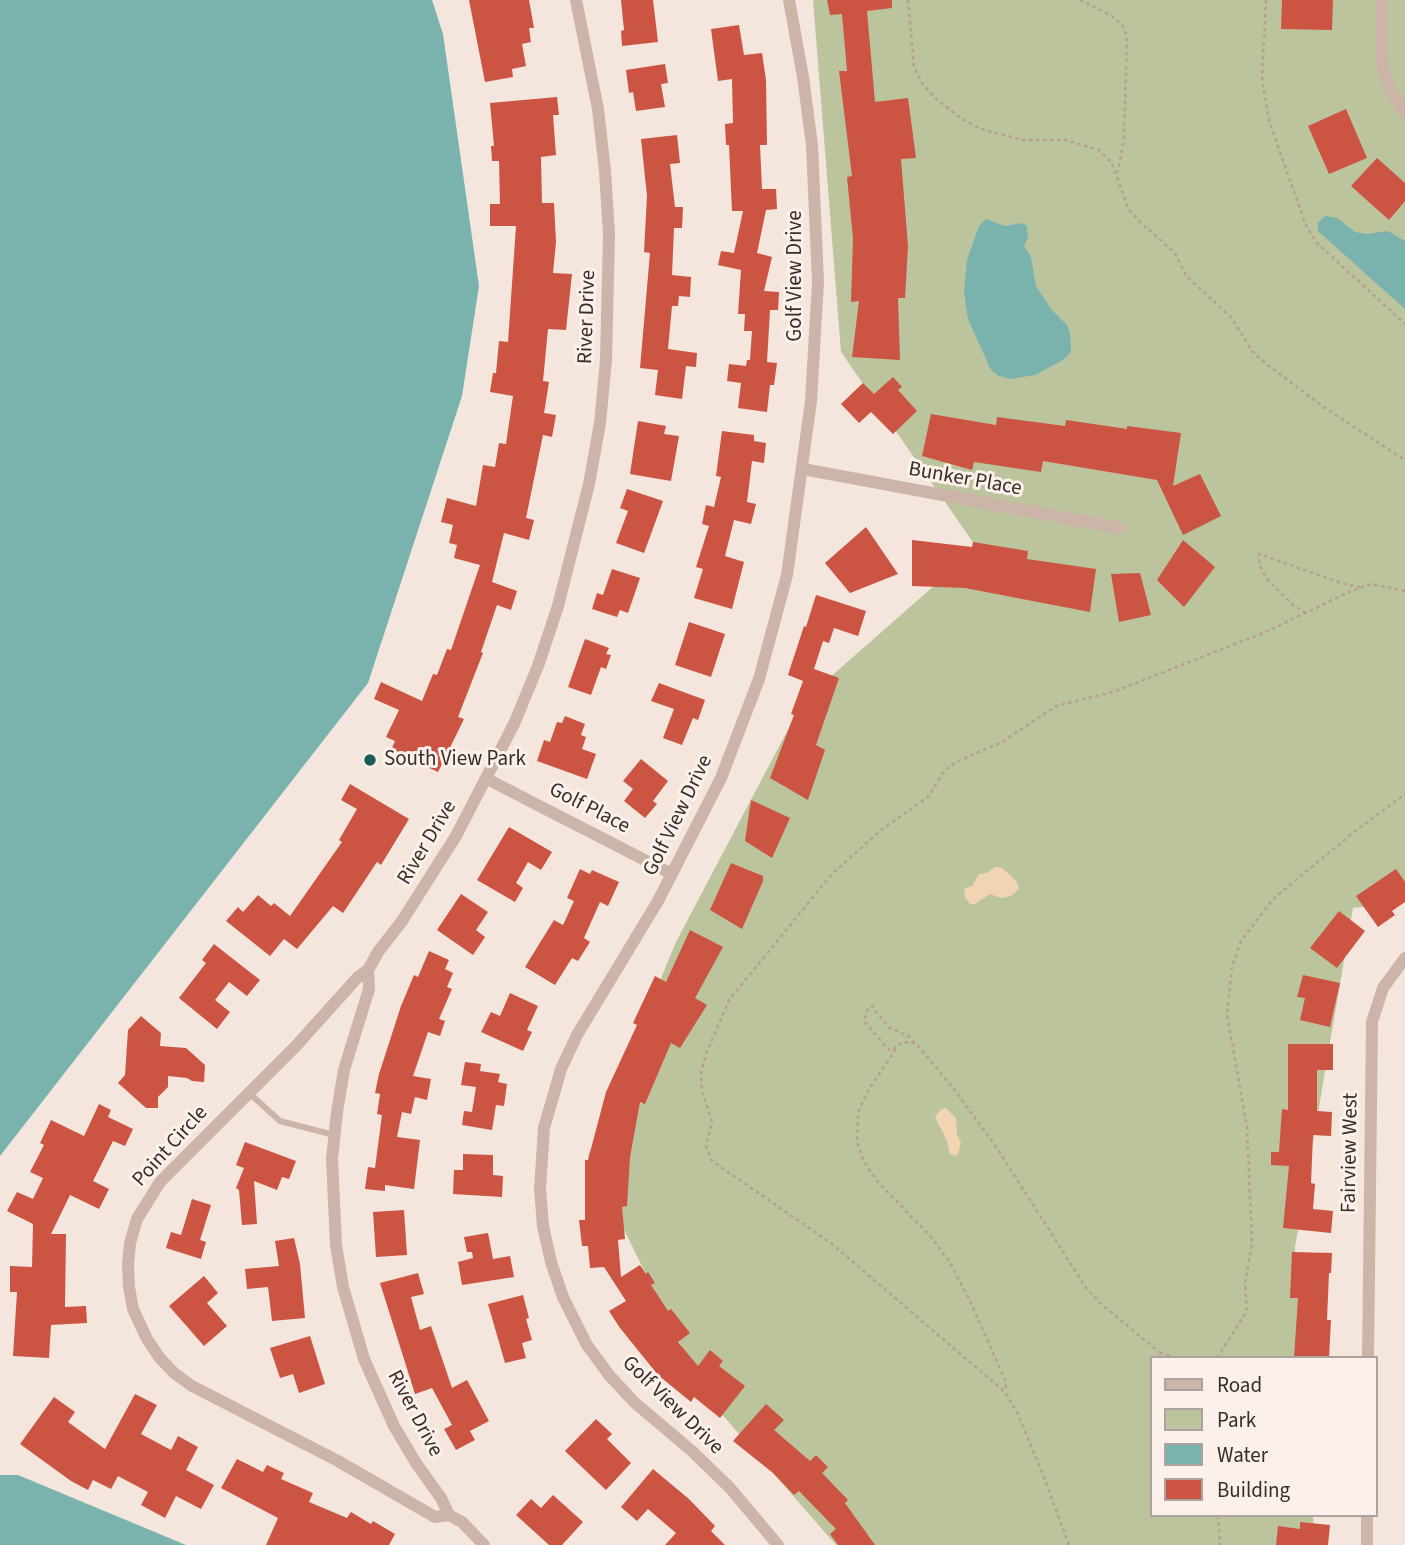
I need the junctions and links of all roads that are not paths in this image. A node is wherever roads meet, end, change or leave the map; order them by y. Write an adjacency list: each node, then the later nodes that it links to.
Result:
1 (576, 0): 7 (street, River Drive)
2 (789, 0): 5 (street, Golf View Drive)
3 (1382, 0): 4 (street)
4 (1405, 114)
5 (803, 469): 6 (street, Bunker Place); 8 (street, Golf View Drive)
6 (1120, 528)
7 (487, 779): 8 (street, Golf Place); 10 (street, River Drive)
8 (673, 874): 17 (street, Golf View Drive)
9 (1405, 958): 13 (street, Fairview West)
10 (368, 971): 11 (street, Point Circle); 12 (street, River Drive)
11 (249, 1093): 12 (lane); 14 (street, Point Circle)
12 (334, 1135): 14 (street, River Drive)
13 (1368, 1356)
14 (449, 1515): 16 (street, River Drive)
15 (1367, 1517): 18 (street)
16 (484, 1545)
17 (778, 1545)
18 (1367, 1545)

